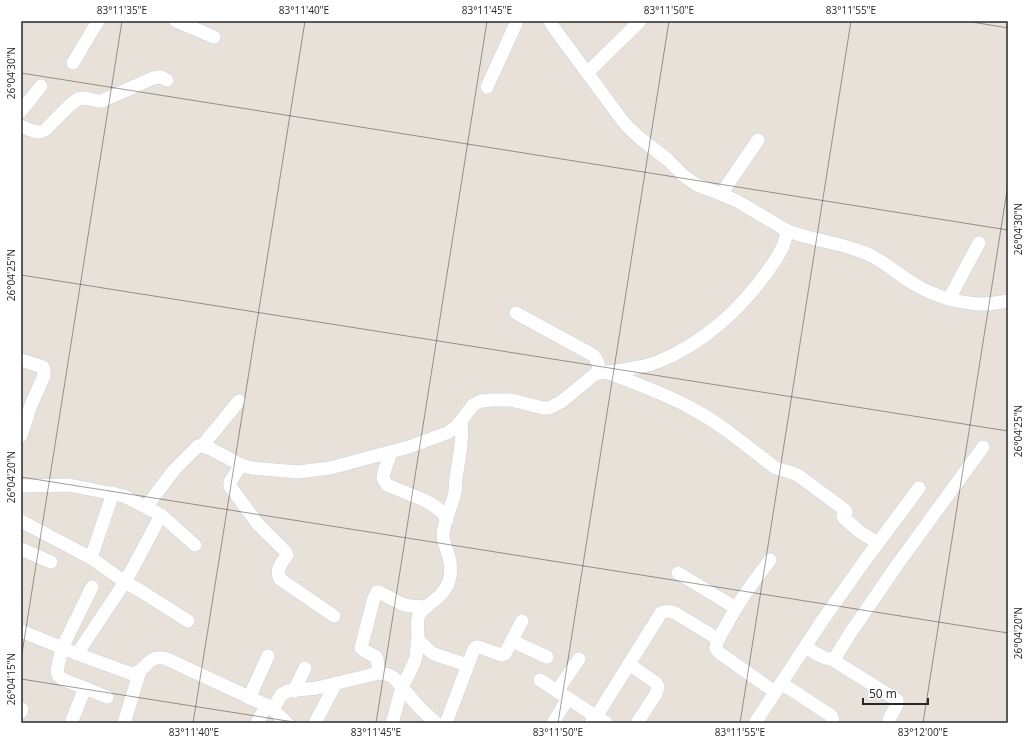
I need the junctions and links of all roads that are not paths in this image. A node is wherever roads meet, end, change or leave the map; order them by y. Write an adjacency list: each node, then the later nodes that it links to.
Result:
1 (98, 21): 7 (street)
2 (176, 21): 6 (street)
3 (517, 21): 11 (street)
4 (550, 21): 8 (street)
5 (640, 21): 8 (street)
6 (214, 37)
7 (73, 63)
8 (587, 73): 15 (street)
9 (167, 80): 13 (street)
10 (41, 86): 12 (street)
11 (487, 87)
12 (21, 111)
13 (21, 126)
14 (758, 140): 15 (street)
15 (721, 194): 16 (street)
16 (788, 231): 18 (street); 22 (street)
17 (979, 242): 18 (street)
18 (949, 299): 19 (street)
19 (1008, 301)
20 (516, 313): 22 (street)
21 (21, 360): 25 (street)
22 (603, 372): 24 (street); 37 (street)
23 (239, 401): 26 (street)
24 (461, 421): 28 (street); 35 (street)
25 (21, 436)
26 (202, 446): 29 (street); 33 (street)
27 (983, 447): 61 (street)
28 (391, 452): 29 (street); 35 (street)
29 (247, 467): 48 (street)
30 (21, 486): 32 (street)
31 (919, 488): 37 (street)
32 (113, 493): 33 (street); 40 (street)
33 (146, 507): 34 (street)
34 (161, 515): 38 (street); 44 (street)
35 (446, 520): 46 (street)
36 (21, 521): 40 (street)
37 (878, 542): 55 (street)
38 (195, 545)
39 (21, 549): 42 (street)
40 (91, 558): 44 (street)
41 (770, 560): 47 (street)
42 (51, 562)
43 (678, 573): 47 (street)
44 (125, 582): 49 (street); 57 (street)
45 (92, 587): 56 (street)
46 (427, 607): 53 (street); 66 (street)
47 (736, 608): 52 (street)
48 (334, 616)
49 (188, 621)
50 (522, 621): 54 (street)
51 (22, 634): 56 (street)
52 (718, 639): 62 (street); 70 (street)
53 (418, 640): 63 (street); 69 (street)
54 (512, 641): 59 (street); 63 (street)
55 (805, 646): 61 (street); 70 (street)
56 (62, 648): 57 (street); 71 (street)
57 (77, 654): 65 (street)
58 (268, 656): 75 (street)
59 (547, 657)
60 (579, 659): 73 (street)
61 (833, 660): 78 (street)
62 (629, 664): 79 (street); 89 (street)
63 (467, 665): 87 (street)
64 (305, 668): 72 (street)
65 (140, 672): 75 (street); 81 (street)
66 (379, 673): 68 (street); 69 (street)
67 (540, 680): 73 (street)
68 (344, 681): 72 (street); 84 (street)
69 (403, 687): 85 (street); 86 (street)
70 (778, 687): 90 (street); 91 (street)
71 (85, 688): 74 (street); 80 (street)
72 (294, 691): 77 (street)
73 (557, 691): 76 (street)
74 (107, 697)
75 (249, 698): 77 (street)
76 (568, 698): 79 (street); 88 (street)
77 (268, 707): 82 (street); 83 (street)
78 (889, 719)
79 (598, 721)
80 (71, 723)
81 (124, 723)
82 (257, 723)
83 (287, 723)
84 (315, 723)
85 (392, 723)
86 (436, 723)
87 (446, 723)
88 (553, 723)
89 (637, 723)
90 (755, 723)
91 (832, 723)

